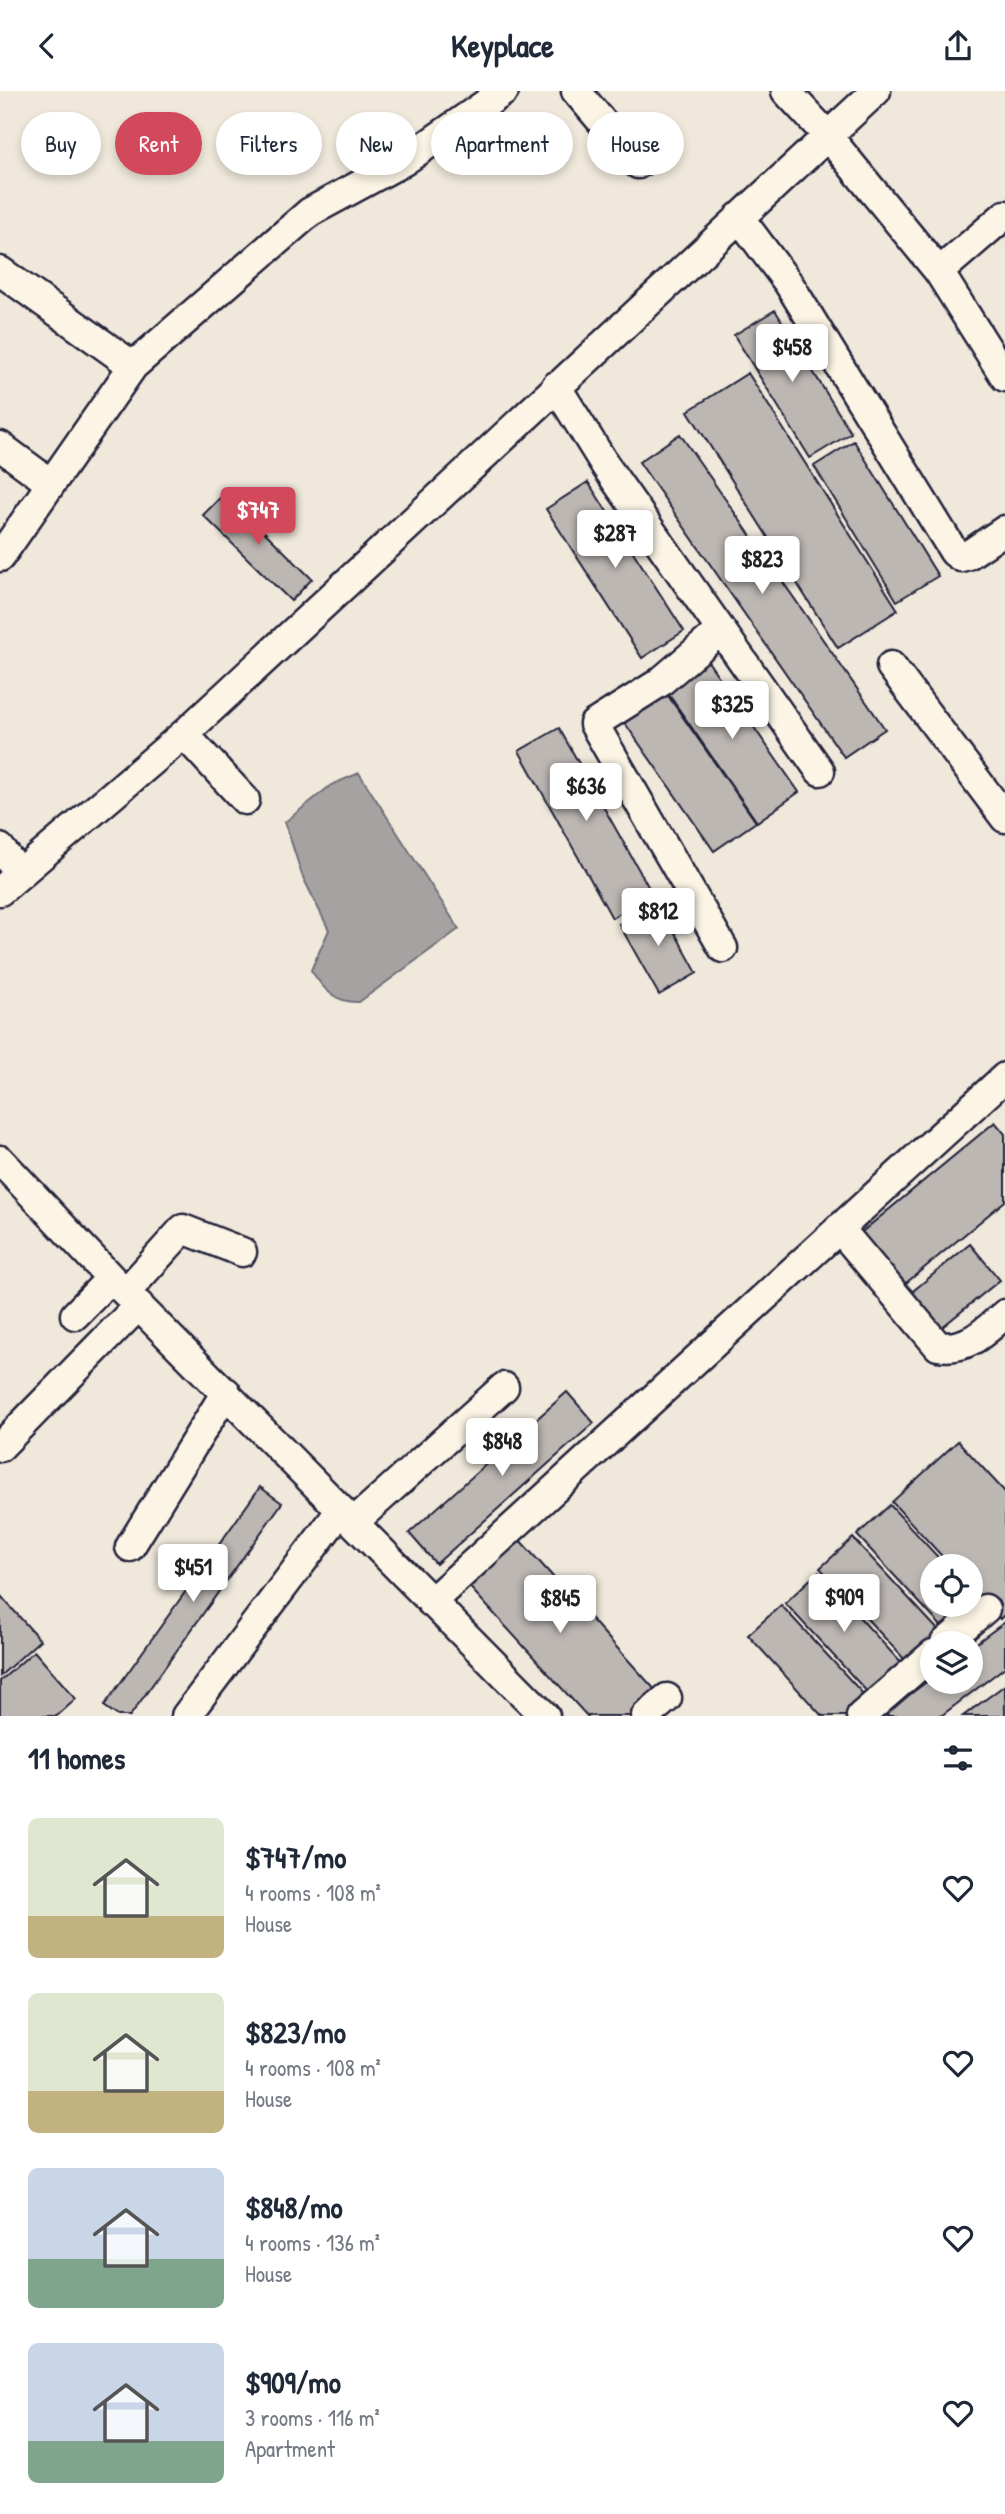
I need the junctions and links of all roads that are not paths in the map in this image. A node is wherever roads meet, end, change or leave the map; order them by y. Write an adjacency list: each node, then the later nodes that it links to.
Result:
1 (504, 91): 11 (street)
2 (576, 91): 5 (street)
3 (786, 91): 6 (street)
4 (876, 91): 6 (street)
5 (594, 112)
6 (827, 135): 8 (street); 10 (street)
7 (1005, 215): 10 (street)
8 (739, 217): 13 (street); 16 (street)
9 (0, 271): 11 (street)
10 (939, 272): 12 (street)
11 (133, 366): 15 (street)
12 (1005, 377)
13 (556, 386): 18 (street); 20 (street)
14 (0, 446): 15 (street)
15 (50, 483): 17 (street)
16 (1005, 530)
17 (0, 557)
18 (721, 630): 21 (street); 26 (street)
19 (891, 666): 23 (street)
20 (184, 734): 22 (street); 25 (street)
21 (820, 771)
22 (245, 800)
23 (1005, 818)
24 (0, 848): 25 (street)
25 (10, 882)
26 (723, 948)
27 (1001, 1090): 29 (street)
28 (0, 1160): 31 (street)
29 (839, 1228): 32 (street); 39 (street)
30 (242, 1252): 31 (street)
31 (125, 1291): 33 (street); 35 (street); 36 (street)
32 (1005, 1314)
33 (75, 1315)
34 (504, 1387): 37 (street)
35 (226, 1392): 37 (street); 38 (street)
36 (0, 1447)
37 (347, 1516): 39 (street); 44 (street)
38 (130, 1547)
39 (430, 1602): 45 (street)
40 (985, 1609): 41 (street)
41 (959, 1631)
42 (920, 1665): 47 (street)
43 (667, 1698): 46 (street)
44 (186, 1716)
45 (545, 1716)
46 (646, 1716)
47 (861, 1716)

